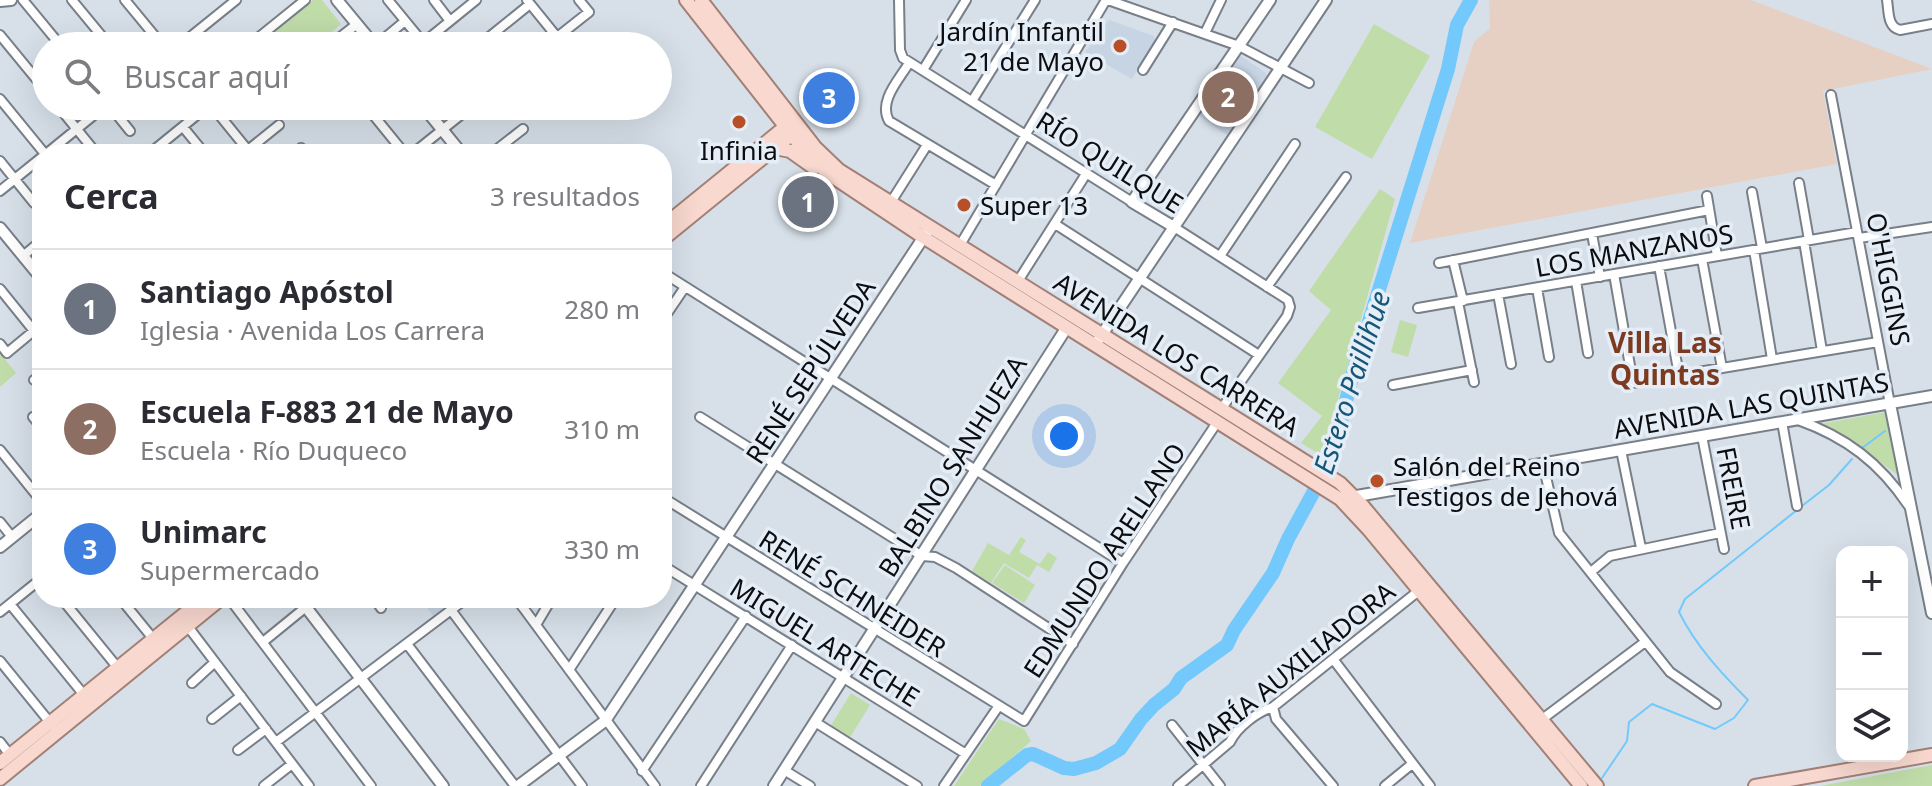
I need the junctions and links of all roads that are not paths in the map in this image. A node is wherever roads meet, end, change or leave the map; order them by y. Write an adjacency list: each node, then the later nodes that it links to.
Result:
1 (12, 0): 22 (street); 24 (street)
2 (23, 0): 30 (street)
3 (72, 0): 31 (street)
4 (125, 0): 32 (street)
5 (236, 0): 33 (street)
6 (305, 0): 34 (street)
7 (337, 0): 28 (street)
8 (388, 0): 25 (street)
9 (434, 0): 26 (street)
10 (476, 0): 26 (street)
11 (579, 0): 42 (street)
12 (686, 0): 65 (main road, AVENIDA LOS CARRERA)
13 (701, 0): 65 (main road, AVENIDA LOS CARRERA)
14 (899, 0): 46 (street)
15 (966, 0): 48 (street)
16 (1035, 0): 54 (street)
17 (1107, 0): 27 (street); 70 (street)
18 (1221, 0): 43 (street)
19 (1270, 0): 45 (street)
20 (1326, 0): 47 (street)
21 (1887, 0): 29 (street)
22 (0, 1)
23 (529, 2): 40 (street); 41 (street)
24 (0, 10)
25 (405, 21): 37 (street); 38 (street)
26 (450, 21): 39 (street)
27 (1173, 22): 43 (street); 49 (street)
28 (357, 24): 35 (street); 36 (street)
29 (1932, 24)
30 (49, 32)
31 (98, 32)
32 (151, 32)
33 (196, 32)
34 (265, 32)
35 (347, 32)
36 (364, 32)
37 (392, 32)
38 (414, 32)
39 (438, 32)
40 (494, 32)
41 (553, 32)
42 (563, 32)
43 (1205, 33): 45 (street)
44 (0, 35): 50 (street)
45 (1239, 46): 47 (street); 98 (street)
46 (909, 63): 48 (street, RÍO QUILQUE); 83 (street)
47 (1281, 67): 51 (street); 102 (street)
48 (923, 70): 54 (street, RÍO QUILQUE)
49 (1143, 70)
50 (32, 74)
51 (1309, 83)
52 (1831, 95): 108 (street, O'HIGGINS)
53 (0, 99): 71 (street)
54 (972, 101): 70 (street, RÍO QUILQUE)
55 (70, 120): 66 (street)
56 (89, 120): 66 (street)
57 (120, 120): 69 (street)
58 (192, 120): 64 (street)
59 (222, 120): 76 (street)
60 (377, 120): 78 (street)
61 (435, 120): 68 (street)
62 (455, 120): 68 (street)
63 (279, 125): 77 (street)
64 (183, 127): 74 (street); 75 (street)
65 (793, 127): 84 (main road); 90 (main road, AVENIDA LOS CARRERA); 97 (main road, AVENIDA LOS CARRERA); 100 (main road)
66 (77, 129): 72 (street); 73 (street)
67 (523, 129): 81 (street)
68 (443, 130): 79 (street); 80 (street)
69 (130, 131)
70 (1026, 136): 87 (street, RÍO QUILQUE); 92 (street)
71 (35, 144)
72 (58, 144)
73 (89, 144)
74 (164, 144)
75 (197, 144)
76 (242, 144)
77 (258, 144)
78 (397, 144)
79 (425, 144)
80 (454, 144)
81 (504, 144)
82 (1295, 144): 114 (street)
83 (927, 145): 92 (street); 97 (street)
84 (775, 148): 90 (main road); 105 (main road)
85 (0, 161): 89 (street)
86 (32, 165): 89 (street)
87 (1086, 174): 98 (street, RÍO QUILQUE); 101 (street)
88 (1346, 177): 128 (street)
89 (15, 179): 93 (street); 96 (street)
90 (840, 183): 106 (main road, AVENIDA LOS CARRERA)
91 (1799, 183): 109 (street)
92 (996, 185): 110 (street)
93 (0, 191)
94 (1752, 192): 112 (street)
95 (1707, 196): 99 (street)
96 (32, 200)
97 (891, 202): 106 (main road, AVENIDA LOS CARRERA)
98 (1132, 202): 102 (street, RÍO QUILQUE)
99 (1709, 210): 107 (street); 115 (street)
100 (672, 219)
101 (1055, 224): 123 (street); 125 (street)
102 (1174, 227): 114 (street, RÍO QUILQUE); 123 (street)
103 (1932, 227): 108 (street, LOS MANZANOS)
104 (0, 228): 113 (street)
105 (672, 232)
106 (927, 232): 110 (main road, AVENIDA LOS CARRERA); 136 (main road, AVENIDA LOS CARRERA); 151 (street, RENÉ SEPÚLVEDA)
107 (1592, 234): 117 (street); 122 (street)
108 (1858, 235): 109 (street, LOS MANZANOS); 140 (street, O'HIGGINS)
109 (1806, 241): 112 (street, LOS MANZANOS); 142 (street)
110 (960, 245): 125 (main road, AVENIDA LOS CARRERA)
111 (32, 248): 113 (street)
112 (1758, 249): 115 (street, LOS MANZANOS); 146 (street)
113 (23, 256): 120 (street)
114 (1220, 256): 128 (street, RÍO QUILQUE)
115 (1717, 256): 116 (street, LOS MANZANOS)
116 (1702, 259): 119 (street, LOS MANZANOS); 148 (street)
117 (1453, 260): 118 (street); 133 (street)
118 (1439, 263)
119 (1659, 266): 121 (street, LOS MANZANOS); 150 (street)
120 (32, 267)
121 (1614, 274): 122 (street, LOS MANZANOS); 150 (street)
122 (1600, 277): 126 (street, LOS MANZANOS)
123 (1140, 278): 139 (street); 144 (street)
124 (672, 279): 127 (street)
125 (1018, 281): 139 (main road, AVENIDA LOS CARRERA)
126 (1576, 281): 129 (street, LOS MANZANOS); 143 (street)
127 (685, 287): 134 (street); 151 (street)
128 (1267, 287): 132 (street, RÍO QUILQUE)
129 (1537, 288): 131 (street, LOS MANZANOS); 145 (street)
130 (0, 289): 137 (street)
131 (1498, 294): 133 (street, LOS MANZANOS); 147 (street)
132 (1288, 300): 144 (street, EDMUNDO ARELLANO)
133 (1461, 301): 135 (street, LOS MANZANOS); 149 (street)
134 (672, 306)
135 (1418, 308)
136 (1067, 327): 139 (main road, AVENIDA LOS CARRERA); 165 (street, BALBINO SANHUEZA)
137 (32, 329)
138 (32, 333): 141 (street)
139 (1099, 339): 156 (main road, AVENIDA LOS CARRERA)
140 (1878, 342): 142 (street); 155 (street, O'HIGGINS)
141 (0, 344)
142 (1822, 351): 146 (street)
143 (1588, 353)
144 (1259, 355): 156 (street, EDMUNDO ARELLANO)
145 (1549, 357)
146 (1772, 359): 148 (street)
147 (1511, 364)
148 (1722, 368): 150 (street)
149 (1472, 370): 152 (street); 153 (street)
150 (1679, 375)
151 (830, 380): 164 (street, RENÉ SEPÚLVEDA); 165 (street)
152 (1474, 382)
153 (1393, 385)
154 (1932, 396): 155 (street, AVENIDA LAS QUINTAS)
155 (1890, 404): 158 (street, AVENIDA LAS QUINTAS); 172 (street, O'HIGGINS)
156 (1220, 414): 166 (main road, AVENIDA LOS CARRERA); 182 (street, EDMUNDO ARELLANO)
157 (700, 417): 164 (street)
158 (1797, 420): 159 (street, AVENIDA LAS QUINTAS); 172 (street)
159 (1782, 422): 160 (street, AVENIDA LAS QUINTAS); 171 (street)
160 (1702, 436): 162 (street, AVENIDA LAS QUINTAS); 175 (street, FREIRE)
161 (0, 450): 167 (street)
162 (1621, 450): 163 (street, AVENIDA LAS QUINTAS); 179 (street)
163 (1543, 464): 168 (street, AVENIDA LAS QUINTAS); 184 (street)
164 (775, 466): 177 (street, RENÉ SEPÚLVEDA); 181 (street)
165 (976, 470): 181 (street, BALBINO SANHUEZA); 182 (street)
166 (1330, 483): 168 (main road, AVENIDA LOS CARRERA); 169 (main road, AVENIDA LOS CARRERA)
167 (32, 490)
168 (1355, 497): 169 (street, AVENIDA LAS QUINTAS); 188 (main road, AVENIDA LOS CARRERA)
169 (1340, 499): 188 (main road, AVENIDA LOS CARRERA)
170 (672, 503): 177 (street, RENÉ SCHNEIDER)
171 (1797, 506)
172 (1911, 509): 185 (street, O'HIGGINS)
173 (32, 521): 176 (street)
174 (0, 522): 176 (street)
175 (1720, 533): 179 (street); 180 (street, FREIRE)
176 (12, 537): 178 (street)
177 (727, 539): 187 (street, RENÉ SEPÚLVEDA); 207 (street, RENÉ SCHNEIDER)
178 (0, 547)
179 (1641, 548): 184 (street)
180 (1724, 549)
181 (922, 556): 207 (street, BALBINO SANHUEZA); 212 (street)
182 (1123, 563): 212 (street, EDMUNDO ARELLANO)
183 (672, 571): 187 (street, MIGUEL ARTECHE)
184 (1592, 571): 209 (street)
185 (1928, 574): 203 (street, O'HIGGINS)
186 (32, 586): 189 (street)
187 (696, 586): 204 (street, MIGUEL ARTECHE); 230 (street, RENÉ SEPÚLVEDA)
188 (1423, 587): 214 (street, MARÍA AUXILIADORA); 229 (main road, AVENIDA LOS CARRERA); 267 (main road, AVENIDA LOS CARRERA)
189 (10, 604): 202 (street); 222 (street)
190 (69, 608): 217 (street)
191 (129, 608): 210 (street)
192 (195, 608): 205 (main road)
193 (205, 608): 205 (main road)
194 (237, 608): 208 (street)
195 (296, 608): 208 (street)
196 (307, 608): 220 (street)
197 (454, 608): 201 (street)
198 (523, 608): 206 (street)
199 (546, 608): 206 (street)
200 (609, 608): 218 (street)
201 (451, 610): 211 (street); 241 (street)
202 (0, 612)
203 (1932, 613)
204 (746, 616): 213 (street, MIGUEL ARTECHE); 247 (street)
205 (184, 621): 210 (main road); 216 (street)
206 (536, 625): 218 (street)
207 (874, 630): 219 (street, BALBINO SANHUEZA); 225 (street, RENÉ SCHNEIDER)
208 (263, 642): 227 (street)
209 (1645, 642): 224 (street); 229 (street)
210 (157, 644): 217 (main road); 234 (main road)
211 (407, 644): 220 (street); 254 (street)
212 (1073, 644): 231 (street, EDMUNDO ARELLANO)
213 (792, 645): 219 (street, MIGUEL ARTECHE); 257 (street)
214 (1333, 659): 226 (street, MARÍA AUXILIADORA); 244 (street)
215 (0, 661): 234 (street)
216 (215, 662): 221 (street); 223 (street)
217 (118, 668): 222 (main road)
218 (569, 670): 230 (street)
219 (844, 677): 232 (street, BALBINO SANHUEZA); 239 (street, MIGUEL ARTECHE)
220 (361, 679): 227 (street); 253 (street)
221 (192, 683)
222 (84, 695): 234 (main road)
223 (241, 696): 228 (street); 235 (street)
224 (1716, 704)
225 (998, 707): 231 (street, RENÉ SCHNEIDER); 239 (street)
226 (1273, 707): 245 (street, MARÍA AUXILIADORA); 264 (street)
227 (316, 712): 237 (street); 252 (street)
228 (212, 719)
229 (1541, 720): 268 (main road, AVENIDA LOS CARRERA)
230 (605, 721): 241 (street, RENÉ SEPÚLVEDA); 247 (street)
231 (1024, 721)
232 (815, 722): 246 (street, BALBINO SANHUEZA); 260 (street)
233 (1172, 725): 245 (street)
234 (54, 728): 242 (main road); 248 (main road)
235 (266, 729): 237 (street); 238 (street)
236 (0, 742): 242 (street)
237 (276, 742): 243 (street)
238 (238, 750)
239 (966, 754): 261 (street)
240 (1932, 755): 249 (main road)
241 (559, 757): 254 (street, RENÉ SEPÚLVEDA); 255 (street)
242 (5, 759)
243 (292, 764): 250 (street); 251 (street)
244 (1412, 764): 265 (street); 266 (street)
245 (1203, 766): 262 (street, MARÍA AUXILIADORA); 263 (street)
246 (784, 770): 258 (street, BALBINO SANHUEZA); 259 (street)
247 (642, 771): 256 (street)
248 (0, 779)
249 (1789, 783): 269 (main road)
250 (264, 786)
251 (309, 786)
252 (371, 786)
253 (443, 786)
254 (517, 786)
255 (582, 786)
256 (655, 786)
257 (701, 786)
258 (774, 786)
259 (810, 786)
260 (917, 786)
261 (944, 786)
262 (1178, 786)
263 (1220, 786)
264 (1333, 786)
265 (1385, 786)
266 (1430, 786)
267 (1581, 786)
268 (1597, 786)
269 (1755, 786)

